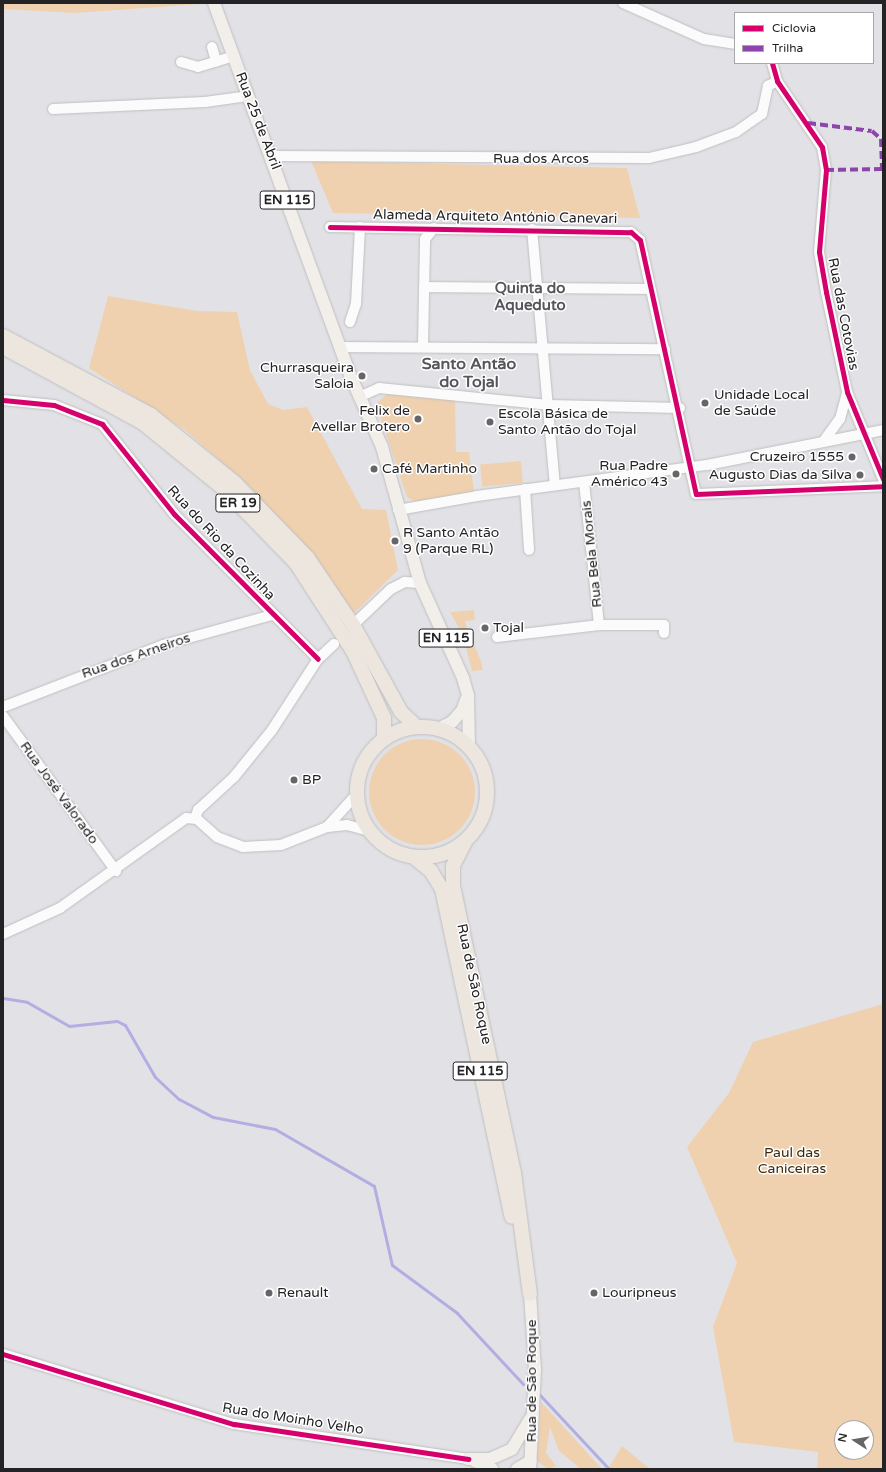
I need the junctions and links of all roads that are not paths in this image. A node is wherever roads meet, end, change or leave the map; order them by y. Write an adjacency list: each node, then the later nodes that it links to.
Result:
1 (214, 3): 5 (main road, Rua 25 de Abril / EN 115)
2 (623, 3): 3 (street)
3 (734, 44)
4 (212, 47): 6 (street)
5 (233, 56): 6 (street); 10 (main road, Rua 25 de Abril / EN 115)
6 (216, 61): 7 (street)
7 (181, 62)
8 (772, 64): 9 (street, Rua das Cotovias)
9 (777, 81): 12 (street, Rua dos Arcos); 27 (street, Rua das Cotovias)
10 (248, 96): 11 (street); 12 (main road, Rua 25 de Abril / EN 115)
11 (53, 109)
12 (272, 156): 24 (main road, Rua 25 de Abril / EN 115)
13 (330, 227): 14 (street, Alameda Arquiteto António Canevari)
14 (360, 227): 15 (street, Alameda Arquiteto António Canevari); 20 (street)
15 (434, 228): 16 (street, Alameda Arquiteto António Canevari); 17 (street)
16 (532, 229): 18 (street); 19 (street, Alameda Arquiteto António Canevari)
17 (424, 287): 18 (street); 22 (street)
18 (538, 288): 19 (street); 25 (street)
19 (650, 289): 26 (street, Alameda Arquiteto António Canevari)
20 (350, 322)
21 (3, 336): 47 (highway, ER 19)
22 (423, 346): 24 (street); 25 (street)
23 (3, 347): 58 (highway, ER 19)
24 (340, 347): 28 (main road, Rua 25 de Abril / EN 115)
25 (542, 348): 26 (street); 30 (street)
26 (665, 348): 31 (street, Alameda Arquiteto António Canevari)
27 (847, 392): 32 (street, Rua das Cotovias); 34 (street, Rua das Cotovias)
28 (359, 396): 30 (street); 43 (main road, EN 115)
29 (3, 400): 46 (street, Rua do Rio da Cozinha)
30 (548, 405): 31 (street); 40 (street)
31 (680, 408): 37 (street, Alameda Arquiteto António Canevari)
32 (840, 419): 35 (street); 36 (street, Rua das Cotovias)
33 (883, 430): 34 (street)
34 (863, 435): 35 (street); 38 (street, Rua das Cotovias)
35 (850, 437): 36 (street)
36 (821, 443): 37 (street)
37 (692, 467): 39 (street); 41 (street, Alameda Arquiteto António Canevari)
38 (883, 479)
39 (584, 482): 40 (street); 48 (street, Rua Bela Morais)
40 (555, 485): 42 (street)
41 (883, 486)
42 (525, 489): 43 (street); 44 (street)
43 (398, 510): 45 (main road, EN 115)
44 (529, 550)
45 (420, 583): 47 (street); 53 (main road, EN 115)
46 (272, 615): 52 (street, Rua do Rio da Cozinha); 54 (street, Rua dos Arneiros)
47 (352, 625): 56 (highway, ER 19)
48 (599, 625): 49 (street); 50 (street)
49 (664, 633)
50 (497, 637)
51 (334, 644): 52 (street)
52 (318, 659): 61 (street)
53 (468, 695): 57 (main road); 59 (main road, EN 115)
54 (3, 707)
55 (3, 716): 66 (street, Rua José Valorado)
56 (417, 727): 57 (highway); 58 (highway)
57 (438, 729): 59 (highway)
58 (384, 739): 60 (highway)
59 (470, 747): 64 (highway)
60 (356, 795): 62 (street); 63 (highway)
61 (195, 818): 62 (street); 66 (street)
62 (327, 827): 63 (street)
63 (370, 831): 65 (highway)
64 (464, 842): 65 (highway); 68 (highway, Rua de São Roque / EN 115)
65 (415, 858): 68 (highway, Rua de São Roque / EN 115)
66 (116, 871): 67 (street)
67 (3, 934)
68 (530, 1294): 70 (main road, Rua de São Roque / EN 115)
69 (3, 1354): 71 (street, Rua do Moinho Velho)
70 (532, 1414): 71 (main road); 72 (main road, Rua de São Roque / EN 115)
71 (468, 1459): 73 (main road)
72 (531, 1465): 74 (main road)
73 (492, 1469)
74 (517, 1469)

